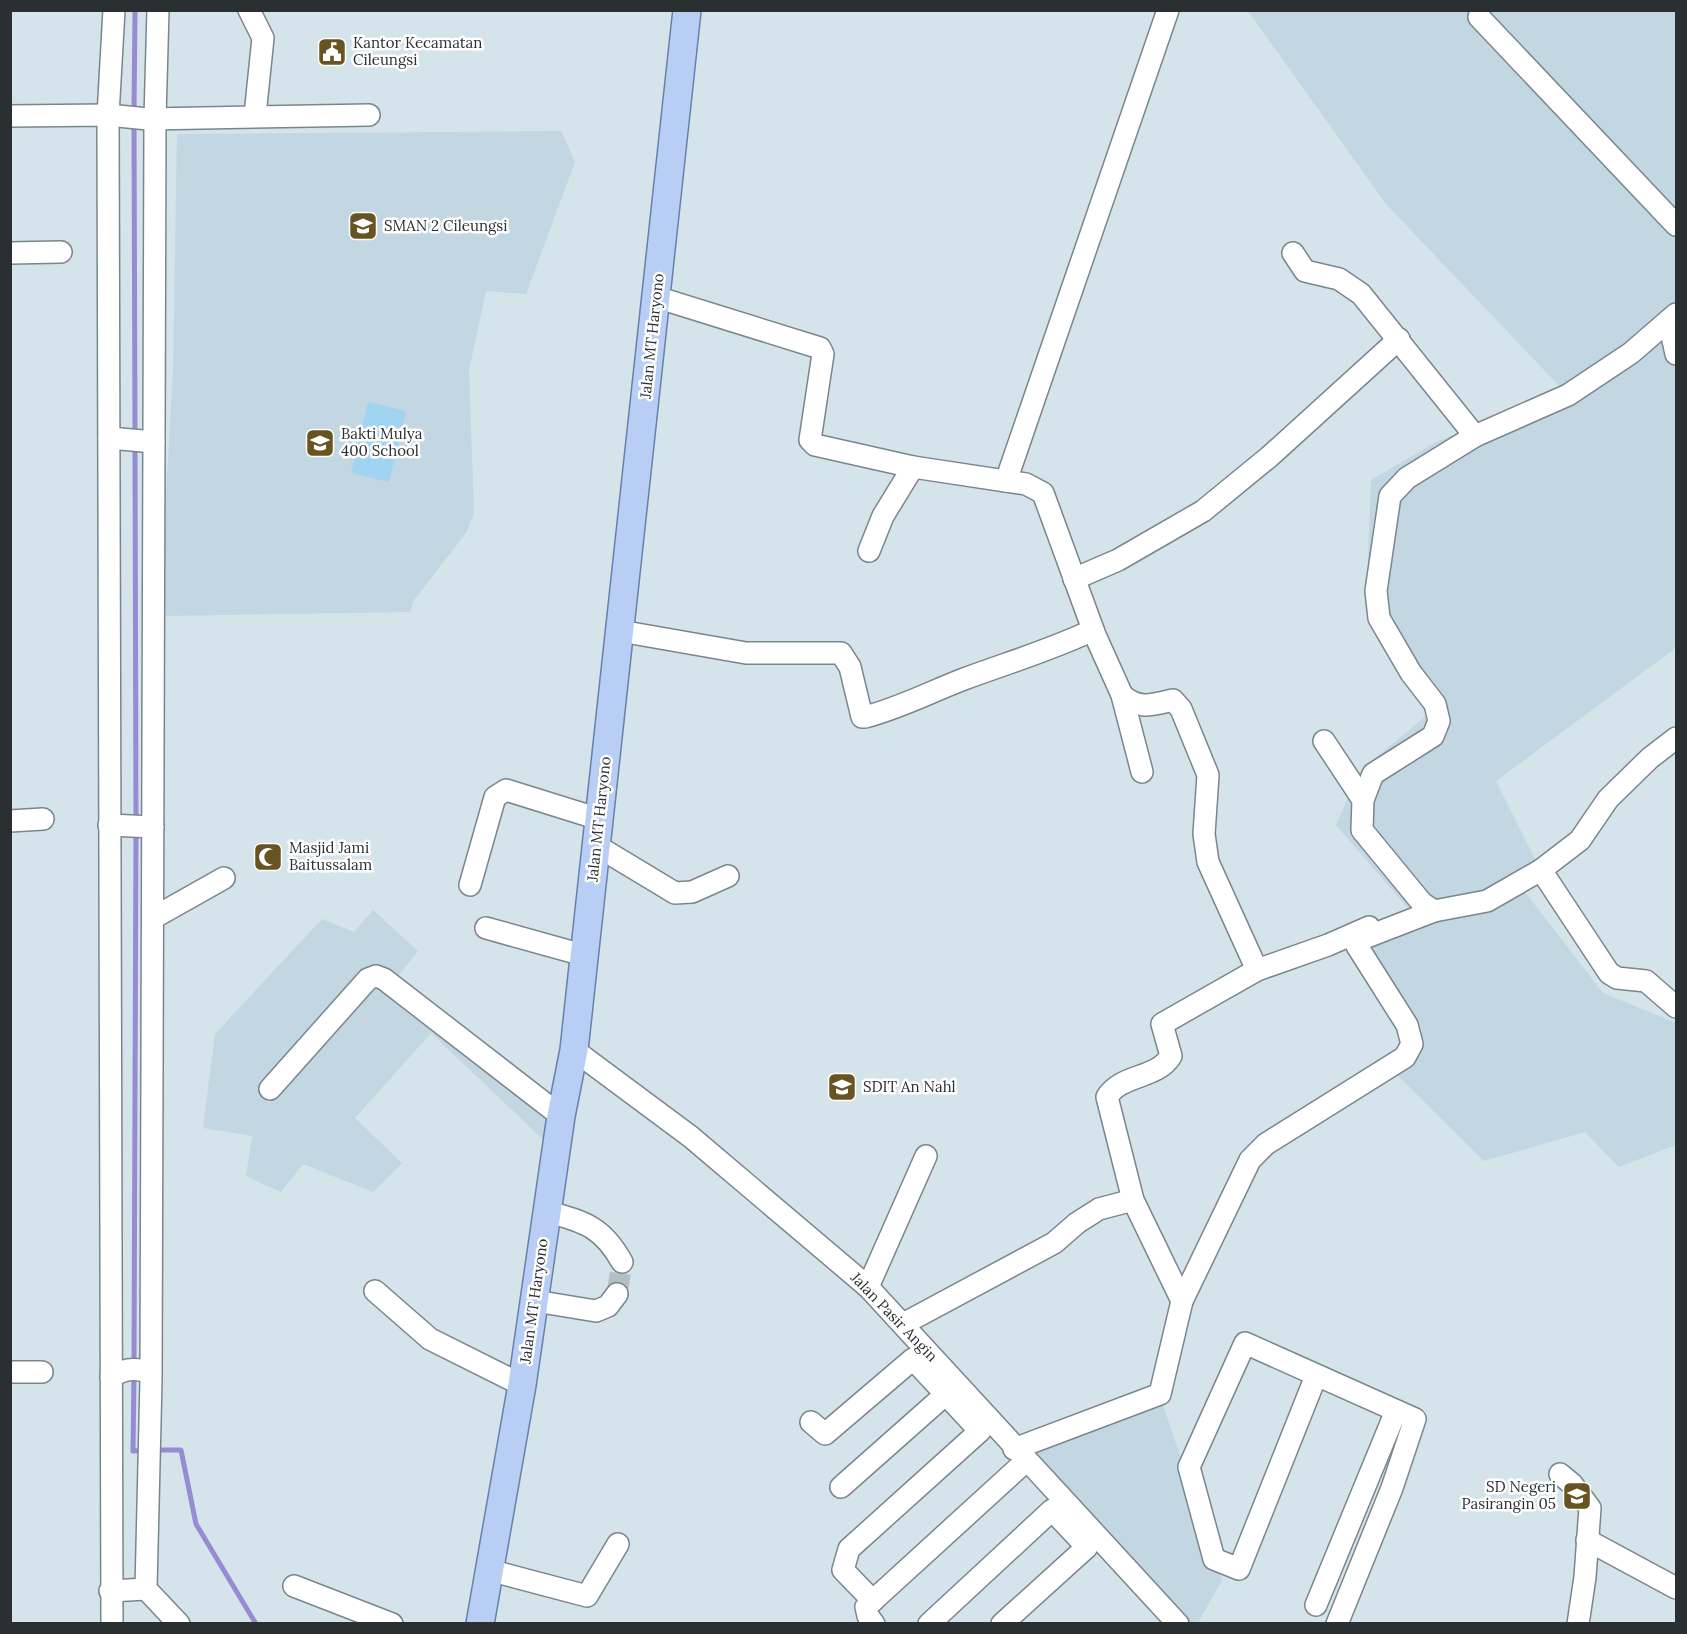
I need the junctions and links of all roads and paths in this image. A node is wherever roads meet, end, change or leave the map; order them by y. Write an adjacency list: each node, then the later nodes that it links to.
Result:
1 (114, 10): 10 (street)
2 (158, 10): 11 (street)
3 (249, 10): 7 (street)
4 (687, 10): 16 (main road, Jalan MT Haryono)
5 (1168, 10): 24 (street)
6 (1479, 17): 12 (street)
7 (255, 115): 8 (street); 11 (street)
8 (369, 115)
9 (10, 116): 10 (street)
10 (115, 116): 11 (street); 21 (street)
11 (152, 118): 22 (street)
12 (1677, 225)
13 (61, 252): 14 (street)
14 (10, 253)
15 (1293, 253): 18 (street)
16 (656, 297): 23 (street); 28 (main road, Jalan MT Haryono)
17 (1677, 315): 19 (street); 20 (street)
18 (1399, 339): 20 (street); 26 (street)
19 (1677, 354)
20 (1475, 436): 33 (street)
21 (115, 439): 22 (street); 37 (street)
22 (153, 442): 37 (street)
23 (914, 467): 24 (street); 25 (street)
24 (1006, 481): 26 (street)
25 (869, 550)
26 (1074, 579): 27 (street)
27 (1093, 630): 28 (street); 29 (street)
28 (620, 631): 35 (main road, Jalan MT Haryono)
29 (1122, 695): 32 (street); 47 (street)
30 (1677, 738): 39 (street)
31 (1324, 741): 33 (street)
32 (1142, 772)
33 (1363, 800): 43 (street)
34 (43, 819): 36 (street)
35 (599, 819): 38 (main road, Jalan MT Haryono); 42 (street)
36 (10, 821)
37 (132, 826): 44 (street); 65 (street)
38 (597, 846): 40 (street); 46 (main road, Jalan MT Haryono)
39 (1540, 870): 43 (street); 48 (street)
40 (728, 876)
41 (224, 878): 44 (street)
42 (470, 885)
43 (1428, 907): 47 (street); 60 (street)
44 (153, 918): 62 (street)
45 (486, 928): 46 (street)
46 (583, 955): 49 (main road, Jalan MT Haryono)
47 (1257, 970): 53 (street)
48 (1677, 1007)
49 (574, 1050): 51 (main road, Jalan MT Haryono); 56 (street, Jalan Pasir Angin)
50 (270, 1089): 51 (street)
51 (561, 1116): 54 (main road, Jalan MT Haryono)
52 (926, 1156): 56 (street)
53 (1133, 1200): 60 (street); 61 (street)
54 (546, 1211): 55 (street); 59 (main road, Jalan MT Haryono)
55 (622, 1262)
56 (868, 1287): 61 (street, Jalan Pasir Angin)
57 (375, 1291): 67 (street)
58 (617, 1294): 59 (street)
59 (535, 1301): 67 (main road, Jalan MT Haryono)
60 (1182, 1301): 71 (street)
61 (905, 1323): 71 (street, Jalan Pasir Angin)
62 (146, 1371): 65 (street); 79 (street)
63 (10, 1372): 64 (street)
64 (42, 1372)
65 (116, 1373): 80 (street)
66 (1316, 1376): 66 (street); 69 (street)
67 (522, 1385): 76 (main road, Jalan MT Haryono)
68 (946, 1394): 70 (street); 73 (street); 82 (street)
69 (1396, 1411): 81 (street); 81 (street)
70 (811, 1422)
71 (1020, 1455): 82 (street); 90 (street, Jalan Pasir Angin)
72 (1560, 1474): 74 (street)
73 (841, 1487)
74 (1587, 1540): 78 (street); 92 (street)
75 (618, 1544): 76 (street)
76 (489, 1570): 86 (main road, Jalan MT Haryono)
77 (294, 1586): 85 (street)
78 (1677, 1588)
79 (146, 1589): 80 (street); 84 (street)
80 (110, 1591): 83 (street)
81 (1348, 1596): 91 (street)
82 (873, 1601): 87 (street)
83 (112, 1623)
84 (179, 1623)
85 (392, 1623)
86 (480, 1623)
87 (874, 1623)
88 (929, 1623): 89 (street)
89 (1002, 1623)
90 (1178, 1623)
91 (1337, 1623)
92 (1578, 1623)

